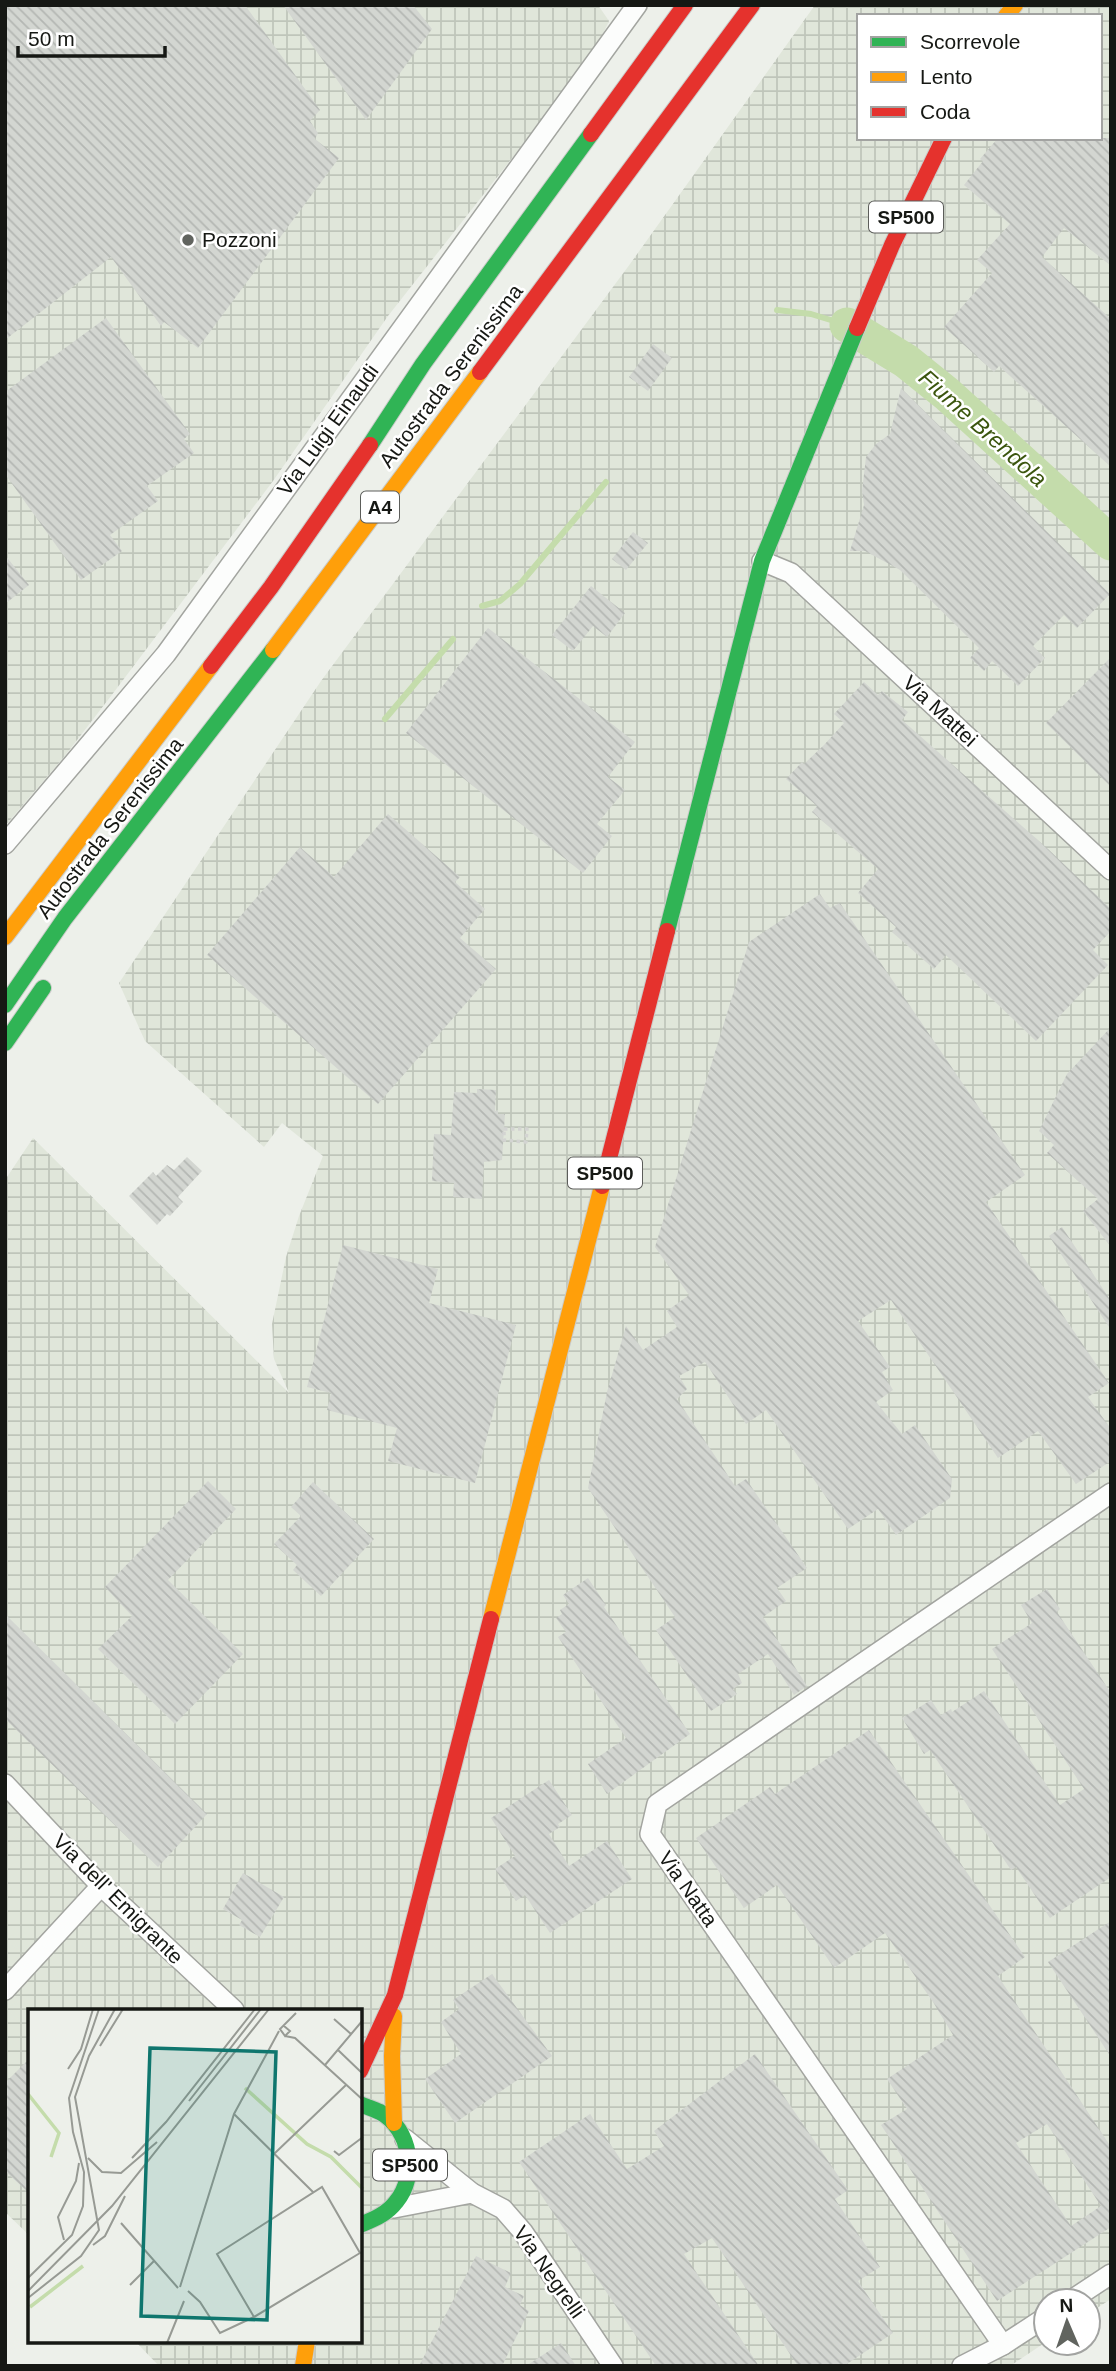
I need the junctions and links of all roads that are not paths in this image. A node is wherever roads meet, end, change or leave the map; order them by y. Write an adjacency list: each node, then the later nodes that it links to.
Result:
1 (637, 5): 7 (street, Via Luigi Einaudi)
2 (685, 5): 6 (main road, Autostrada Serenissima / A4)
3 (752, 5): 9 (main road, Autostrada Serenissima / A4)
4 (943, 140): 5 (main road, SP500)
5 (762, 561): 8 (street, Via Mattei); 20 (main road, SP500)
6 (85, 831): 10 (main road); 11 (main road, Autostrada Serenissima / A4)
7 (5, 844)
8 (1111, 870)
9 (100, 874): 12 (main road); 14 (main road, Autostrada Serenissima / A4)
10 (12, 900)
11 (5, 937)
12 (61, 953)
13 (49, 976): 15 (main road)
14 (5, 1005)
15 (5, 1043)
16 (1111, 1493): 33 (street, Via Natta)
17 (5, 1784): 18 (street, Via dell' Emigrante)
18 (102, 1886): 19 (street); 21 (street, Via dell' Emigrante)
19 (5, 1990)
20 (395, 1995): 22 (main road, SP500); 24 (main road, SP500)
21 (232, 2009)
22 (362, 2067)
23 (362, 2105): 24 (main road, SP500)
24 (394, 2123): 25 (main road, SP500)
25 (405, 2140): 26 (street, Via Negrelli); 27 (main road, SP500)
26 (471, 2193): 27 (street); 35 (street, Via Negrelli)
27 (394, 2208): 28 (main road, SP500)
28 (367, 2224)
29 (1111, 2274): 30 (street)
30 (1091, 2287)
31 (1032, 2326): 33 (street)
32 (307, 2343): 34 (main road)
33 (1003, 2345): 36 (street)
34 (303, 2366)
35 (613, 2366)
36 (962, 2366)

